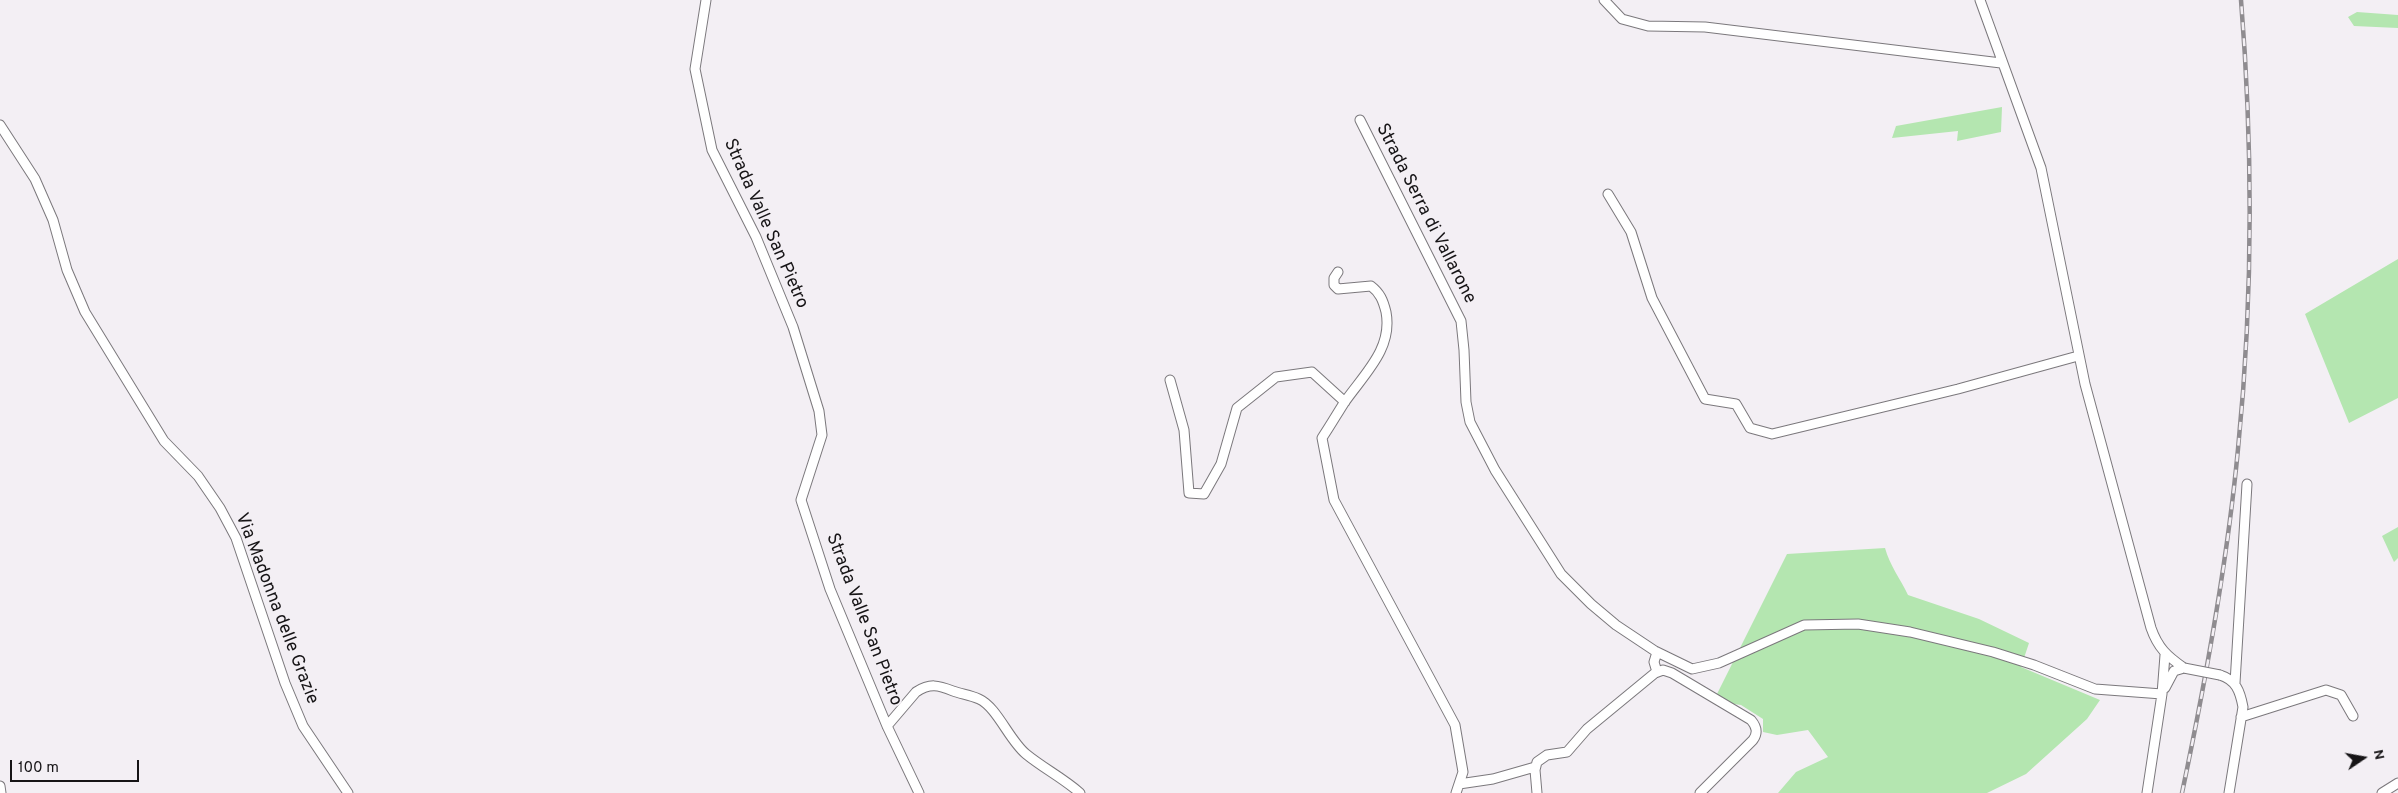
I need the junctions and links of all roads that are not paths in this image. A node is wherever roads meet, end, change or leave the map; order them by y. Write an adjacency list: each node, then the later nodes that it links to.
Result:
1 (706, 0): 21 (street, Strada Valle San Pietro)
2 (1604, 0): 4 (street)
3 (1980, 0): 4 (street)
4 (2001, 63): 9 (street)
5 (1360, 120): 13 (street, Strada Serra di Vallarone)
6 (0, 125): 27 (street, Via Madonna delle Grazie)
7 (1608, 194): 9 (street)
8 (1338, 272): 11 (street)
9 (2078, 356): 14 (street)
10 (1170, 380): 11 (street)
11 (1344, 402): 25 (street)
12 (2247, 484): 17 (street)
13 (1657, 652): 16 (street); 18 (street, Strada Serra di Vallarone)
14 (2164, 653): 15 (street); 18 (street)
15 (2184, 668): 17 (street, bridge); 18 (street)
16 (1657, 672): 22 (street); 31 (street)
17 (2235, 683): 20 (street)
18 (2162, 694): 32 (street)
19 (2352, 716): 20 (street)
20 (2241, 717): 33 (street)
21 (887, 726): 28 (street, Strada Valle San Pietro); 29 (street)
22 (1535, 767): 25 (street); 30 (street)
23 (2398, 783): 34 (street)
24 (0, 786): 26 (street)
25 (1458, 789)
26 (2, 793)
27 (348, 793)
28 (920, 793)
29 (1080, 793)
30 (1537, 793)
31 (1700, 793)
32 (2148, 793)
33 (2230, 793)
34 (2382, 793)

